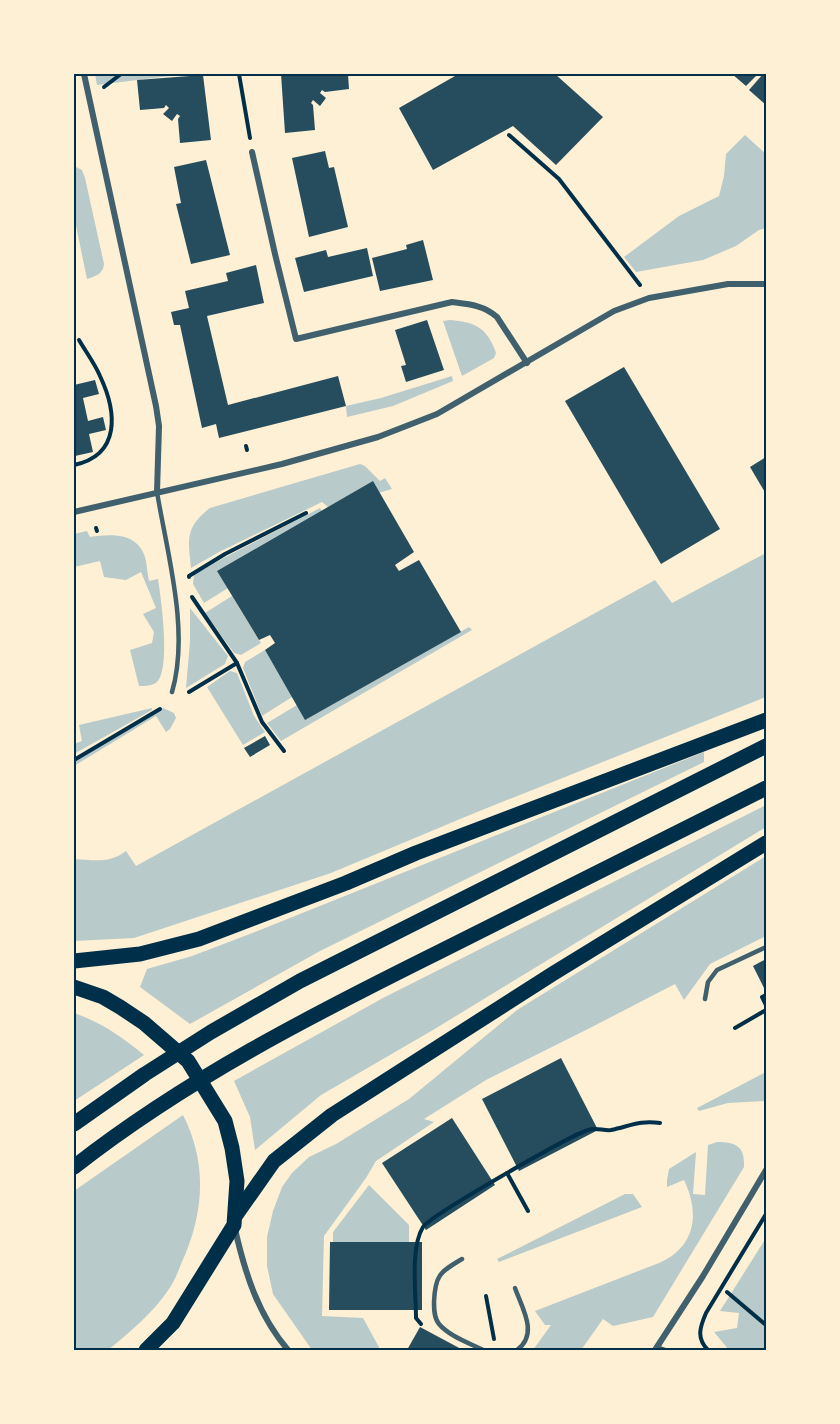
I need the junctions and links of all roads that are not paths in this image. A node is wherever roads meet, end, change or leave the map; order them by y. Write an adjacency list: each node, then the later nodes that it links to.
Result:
1 (84, 74): 5 (street)
2 (252, 152): 4 (street)
3 (766, 284): 4 (street)
4 (527, 363): 5 (street)
5 (157, 492): 6 (street); 7 (lane)
6 (74, 512)
7 (172, 692)
8 (766, 720): 13 (main road)
9 (766, 746): 16 (main road)
10 (766, 788): 17 (main road)
11 (766, 843): 19 (main road)
12 (766, 947): 15 (lane)
13 (74, 961)
14 (74, 987): 19 (main road)
15 (705, 999)
16 (74, 1124)
17 (74, 1167)
18 (766, 1170): 22 (street)
19 (235, 1220): 23 (main road); 24 (street)
20 (462, 1259): 25 (lane)
21 (514, 1288): 26 (lane)
22 (656, 1348): 27 (lane)
23 (146, 1350)
24 (288, 1350)
25 (483, 1350)
26 (517, 1350)
27 (666, 1350)

